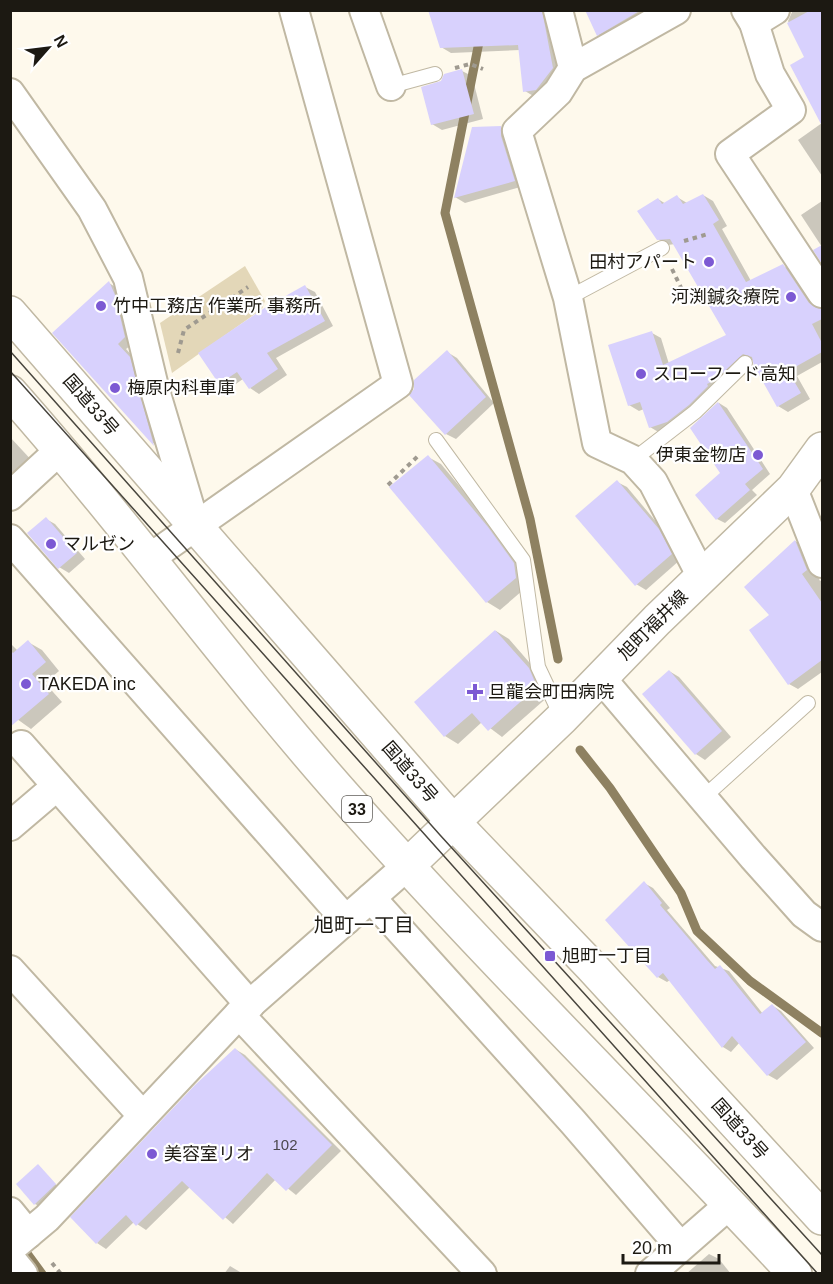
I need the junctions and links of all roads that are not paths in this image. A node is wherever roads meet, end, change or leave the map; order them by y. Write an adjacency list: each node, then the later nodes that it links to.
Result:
1 (294, 10): 22 (street)
2 (364, 10): 8 (street)
3 (558, 10): 6 (street)
4 (676, 10): 6 (street)
5 (758, 15): 11 (street)
6 (573, 68): 12 (street)
7 (435, 74): 8 (lane)
8 (391, 86)
9 (10, 93): 22 (street)
10 (662, 248): 12 (lane)
11 (822, 293)
12 (568, 298): 19 (street)
13 (10, 313): 22 (main road, 国道33号)
14 (745, 363): 19 (lane)
15 (10, 392): 17 (main road, 33)
16 (436, 440): 29 (lane)
17 (61, 449): 21 (street); 24 (main road, 33)
18 (822, 449): 20 (main road, 旭町福井線)
19 (633, 460): 26 (street)
20 (793, 489): 25 (street); 26 (main road, 旭町福井線)
21 (10, 496)
22 (195, 527): 24 (street); 33 (main road, 国道33号)
23 (10, 539): 37 (street)
24 (150, 558): 35 (main road, 33)
25 (822, 563)
26 (702, 577): 27 (main road, 旭町福井線)
27 (601, 678): 29 (main road, 旭町福井線); 32 (street)
28 (808, 703): 32 (lane)
29 (562, 718): 33 (main road, 旭町福井線)
30 (21, 745): 31 (street)
31 (57, 786): 34 (street); 40 (street)
32 (704, 797): 38 (street)
33 (454, 823): 35 (main road, 旭町福井線); 44 (main road, 国道33号)
34 (10, 826)
35 (407, 866): 36 (street); 42 (main road, 33)
36 (371, 898): 37 (street); 46 (street)
37 (346, 920): 40 (street)
38 (822, 927)
39 (10, 970): 41 (street)
40 (244, 1010): 41 (street); 48 (street)
41 (142, 1114): 45 (street)
42 (730, 1203): 46 (street); 50 (main road, 33)
43 (10, 1212): 45 (street)
44 (822, 1218)
45 (17, 1245): 47 (street)
46 (680, 1246): 49 (street)
47 (23, 1274)
48 (482, 1274)
49 (650, 1274)
50 (795, 1274)

